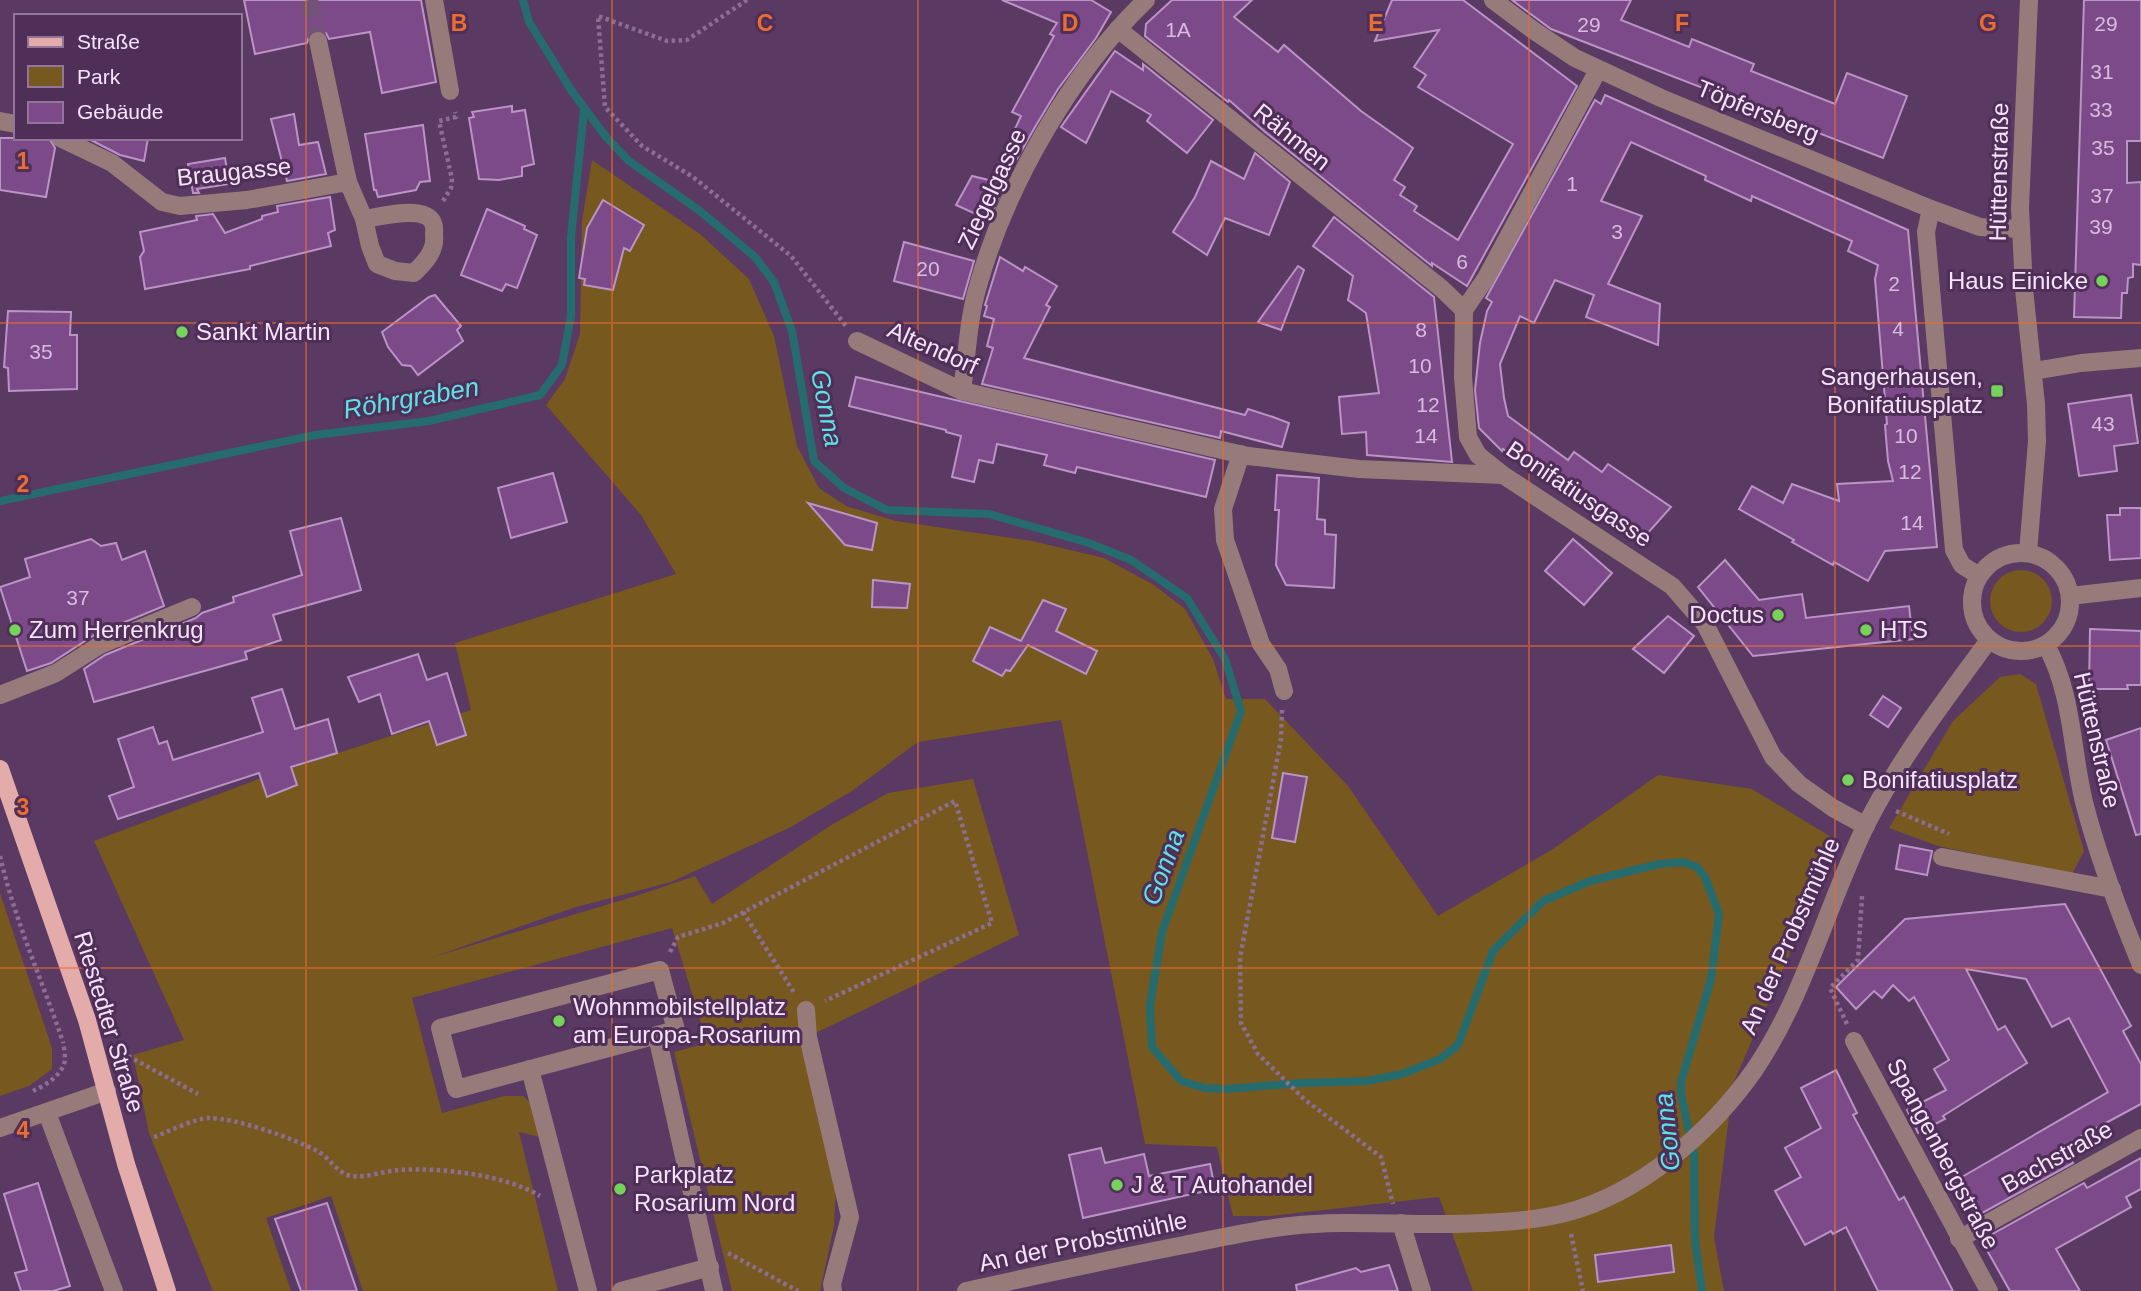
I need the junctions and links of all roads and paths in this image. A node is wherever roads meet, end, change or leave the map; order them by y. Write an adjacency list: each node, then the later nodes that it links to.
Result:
1 (434, 0): 9 (street)
2 (747, 0): 18 (path, Altendorf)
3 (1493, 0): 8 (street, Töpfersberg)
4 (2029, 0): 16 (street, Hüttenstraße)
5 (1135, 3): 6 (street)
6 (1118, 29): 17 (street, Rähmen); 21 (street, Ziegelgasse)
7 (318, 41): 12 (street)
8 (1598, 70): 13 (street, Töpfersberg); 17 (street)
9 (450, 91)
10 (439, 121): 14 (path)
11 (64, 140): 12 (street, Braugasse)
12 (348, 182): 15 (street)
13 (1931, 209): 16 (street, Töpfersberg); 25 (street)
14 (425, 214): 15 (street); 15 (street)
15 (364, 219)
16 (2021, 229): 20 (street, Hüttenstraße)
17 (1464, 310): 23 (street, Bonifatiusgasse)
18 (857, 341): 21 (street, Altendorf)
19 (2141, 358): 20 (street)
20 (2034, 371): 24 (street, Hüttenstraße)
21 (962, 391): 22 (street, Altendorf)
22 (1241, 454): 23 (street, Altendorf); 31 (street)
23 (1503, 475): 35 (street, Bonifatiusgasse)
24 (2028, 553): 25 (street); 27 (street)
25 (1979, 576): 29 (street)
26 (2141, 588): 27 (street)
27 (2070, 596): 30 (street)
28 (192, 607): 32 (street)
29 (1989, 640): 30 (street); 34 (street, An der Probstmühle)
30 (2046, 645): 40 (street, Hüttenstraße)
31 (1284, 691): 60 (path)
32 (0, 695)
33 (0, 769): 45 (main road, Riestedter Straße)
34 (1878, 803): 35 (street, An der Probstmühle); 36 (path)
35 (1866, 826): 39 (street, An der Probstmühle)
36 (1958, 836)
37 (0, 856): 48 (path)
38 (1942, 857): 40 (street)
39 (1841, 886): 47 (path); 58 (street, An der Probstmühle)
40 (2112, 888): 42 (street, Hüttenstraße)
41 (743, 912): 43 (path); 44 (path); 44 (path)
42 (2141, 965)
43 (660, 970): 46 (street); 50 (street)
44 (806, 1010): 70 (street)
45 (91, 1033): 48 (path); 51 (main road, Riestedter Straße)
46 (657, 1036): 50 (street); 61 (street)
47 (1854, 1041): 62 (street, Spangenbergstraße)
48 (63, 1042): 52 (path)
49 (128, 1056): 53 (path)
50 (530, 1069): 59 (street)
51 (107, 1091): 54 (street); 65 (main road, Riestedter Straße)
52 (26, 1094)
53 (198, 1094)
54 (47, 1113): 55 (street); 64 (street)
55 (0, 1128)
56 (154, 1138): 59 (path)
57 (2141, 1138): 62 (street, Bachstraße)
58 (1566, 1213): 60 (street, An der Probstmühle); 73 (path)
59 (569, 1218): 66 (street)
60 (1401, 1223): 71 (street, An der Probstmühle); 72 (street)
61 (703, 1239): 63 (street); 69 (path)
62 (1959, 1239): 74 (street, Spangenbergstraße)
63 (710, 1267): 67 (street); 68 (street)
64 (114, 1291)
65 (167, 1291)
66 (588, 1291)
67 (621, 1291)
68 (714, 1291)
69 (798, 1291)
70 (833, 1291)
71 (966, 1291)
72 (1422, 1291)
73 (1583, 1291)
74 (1989, 1291)

